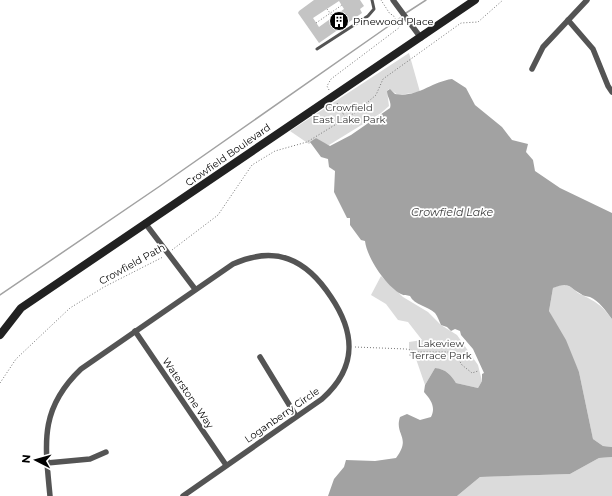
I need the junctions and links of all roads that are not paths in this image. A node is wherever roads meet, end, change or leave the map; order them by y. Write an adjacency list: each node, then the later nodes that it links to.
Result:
1 (372, 0): 7 (lane)
2 (393, 0): 6 (street)
3 (475, 0): 6 (main road, Crowfield Boulevard)
4 (587, 0): 5 (street)
5 (568, 20): 8 (street); 9 (street)
6 (421, 38): 10 (main road, Crowfield Boulevard)
7 (317, 49)
8 (532, 69)
9 (612, 92)
10 (145, 223): 11 (street); 13 (main road, Crowfield Boulevard)
11 (195, 289): 12 (street, Loganberry Circle); 15 (street, Loganberry Circle)
12 (135, 331): 17 (street, Loganberry Circle); 18 (street, Waterstone Way)
13 (0, 334)
14 (260, 357): 15 (street)
15 (296, 416): 18 (street, Loganberry Circle)
16 (106, 452): 17 (street)
17 (47, 463): 19 (street, Loganberry Circle)
18 (226, 465): 20 (street, Loganberry Circle)
19 (50, 496)
20 (183, 496)

